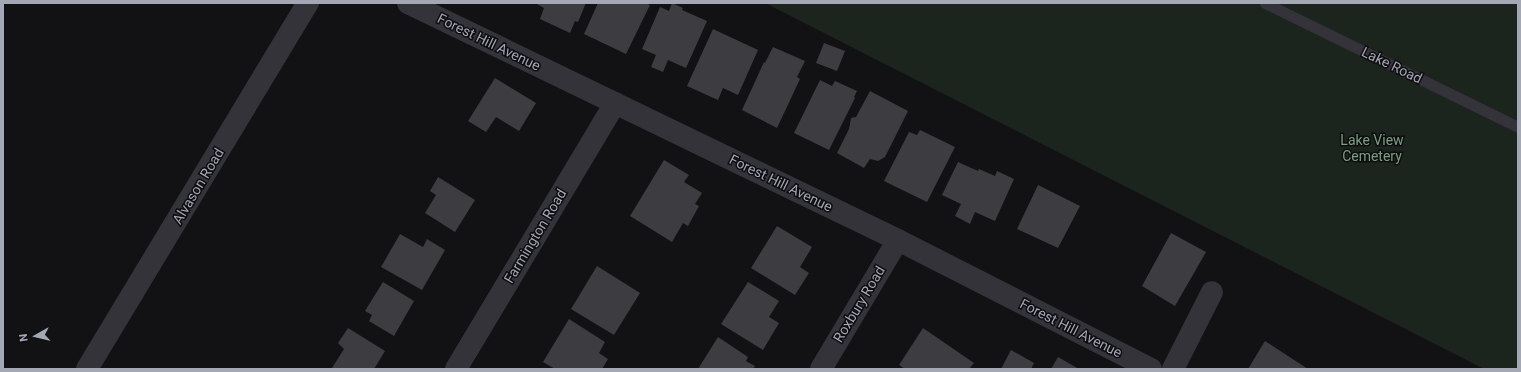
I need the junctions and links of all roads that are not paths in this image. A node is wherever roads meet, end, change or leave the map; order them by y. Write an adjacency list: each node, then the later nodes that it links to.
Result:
1 (308, 3): 9 (street, Alvason Road)
2 (408, 3): 4 (street, Forest Hill Avenue)
3 (1265, 3): 5 (lane, Lake Road)
4 (615, 103): 6 (street, Forest Hill Avenue); 10 (street, Farmington Road)
5 (1518, 127)
6 (898, 240): 11 (street, Roxbury Road); 12 (street, Forest Hill Avenue)
7 (1212, 292): 8 (street)
8 (1180, 367)
9 (87, 369)
10 (456, 369)
11 (821, 369)
12 (1151, 369)

